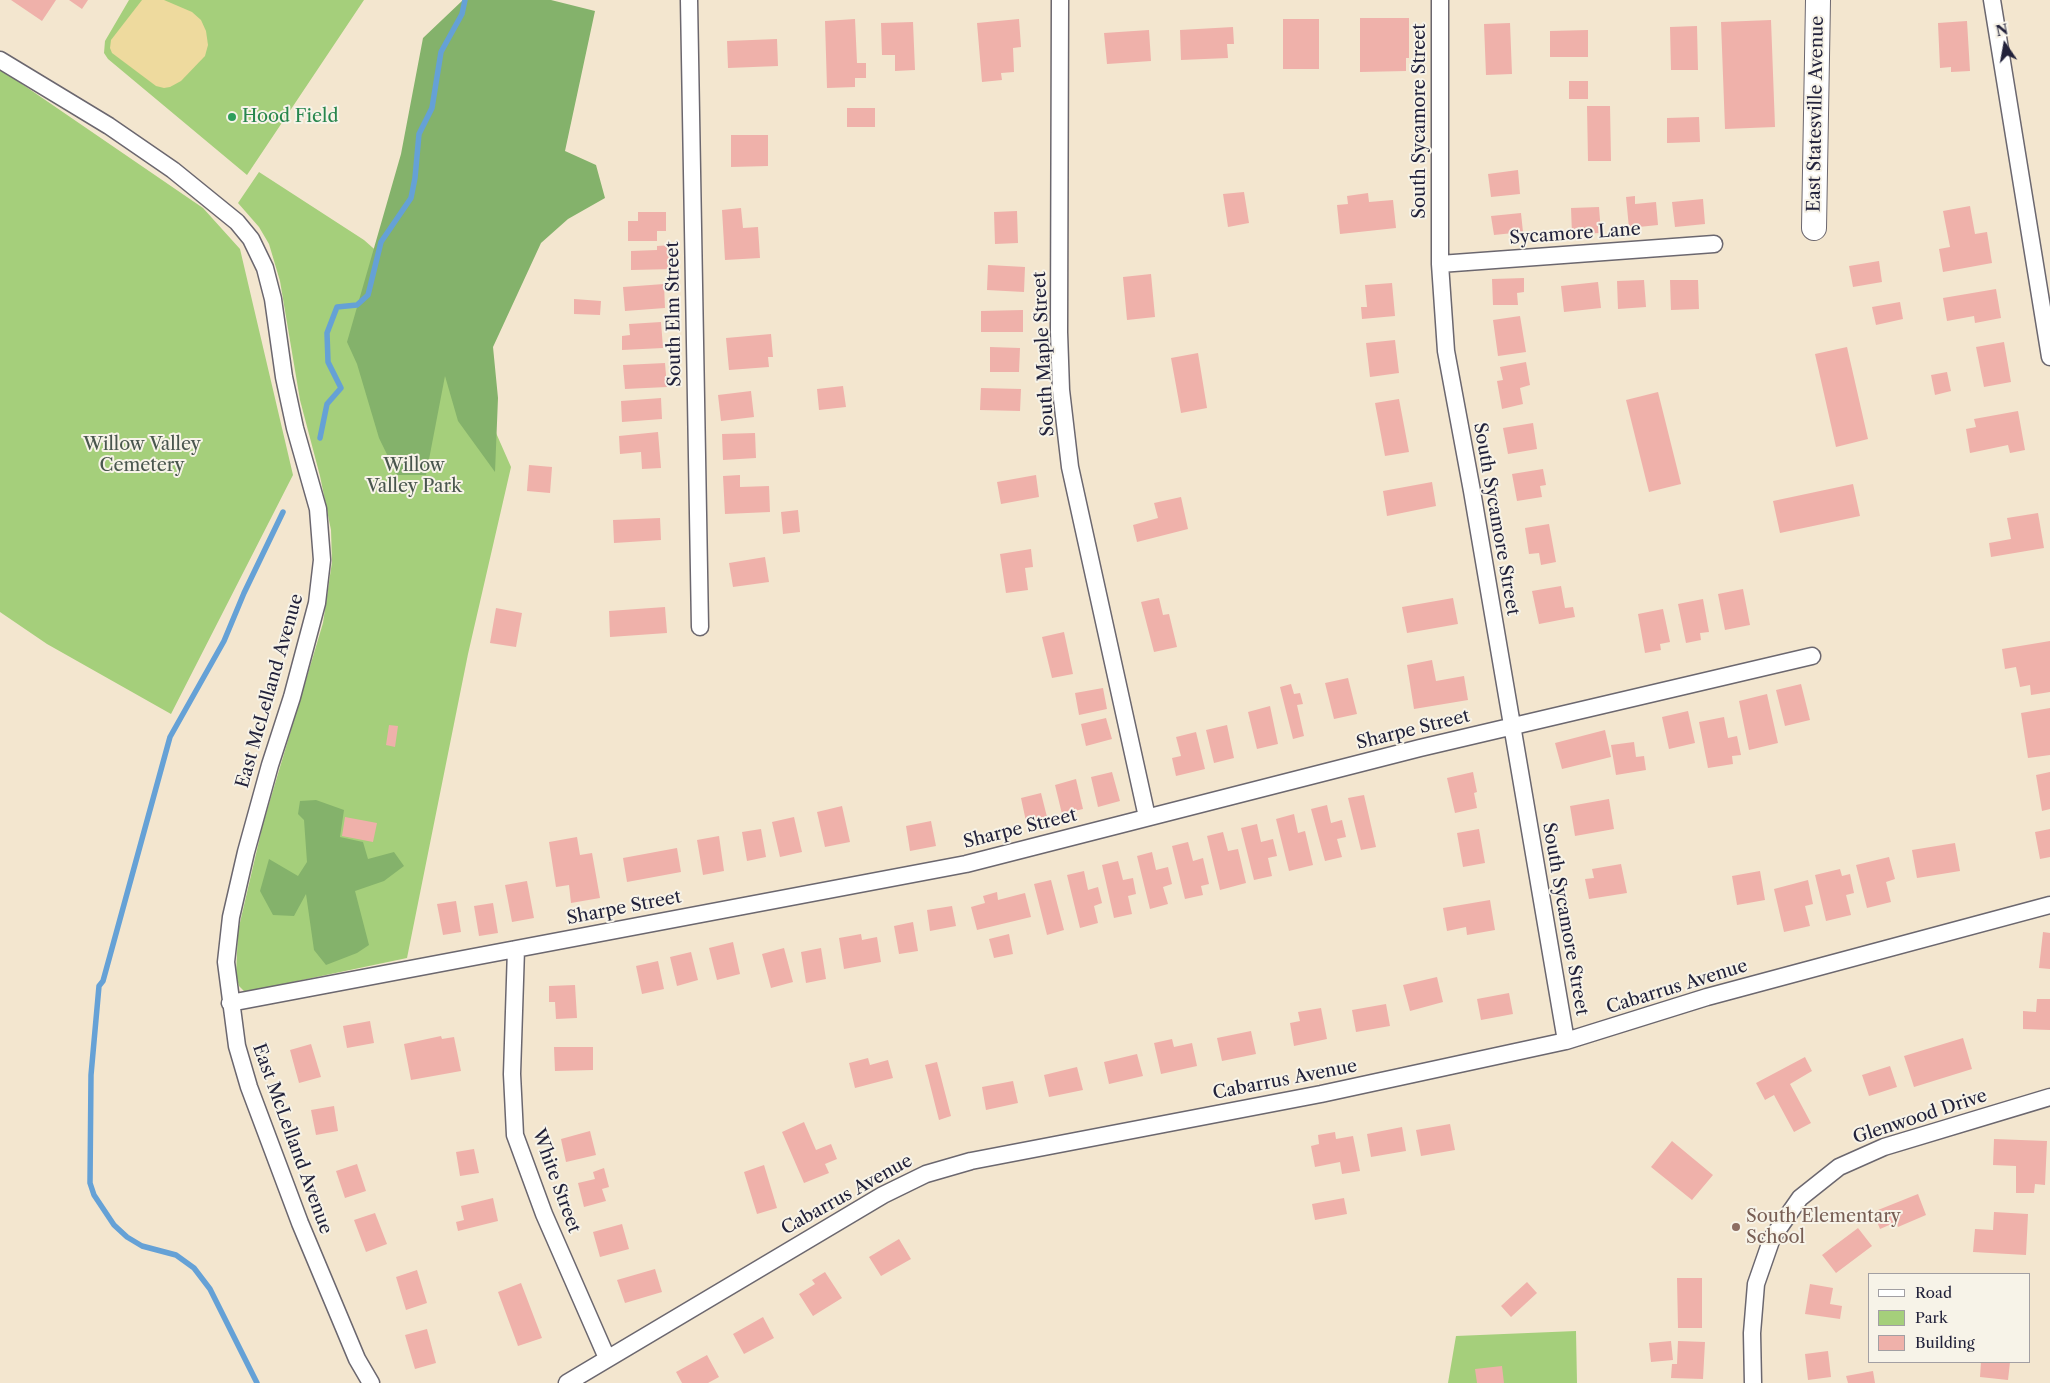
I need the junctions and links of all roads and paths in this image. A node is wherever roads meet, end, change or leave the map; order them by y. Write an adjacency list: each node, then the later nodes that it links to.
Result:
1 (689, 0): 11 (street, South Elm Street)
2 (1060, 0): 14 (street, South Maple Street)
3 (1440, 0): 9 (street, South Sycamore Street)
4 (1818, 0): 7 (street, East Statesville Avenue)
5 (1992, 0): 10 (street)
6 (0, 60): 17 (street, East McLelland Avenue)
7 (1814, 228)
8 (1714, 244): 9 (street, Sycamore Lane)
9 (1440, 264): 13 (street, South Sycamore Street)
10 (2050, 358)
11 (700, 627)
12 (1812, 656): 13 (street, Sharpe Street)
13 (1512, 726): 14 (street, Sharpe Street); 18 (street, South Sycamore Street)
14 (1147, 817): 16 (street, Sharpe Street)
15 (2050, 906): 18 (street, Cabarrus Avenue)
16 (516, 949): 17 (street, Sharpe Street); 20 (street, White Street)
17 (230, 1003): 21 (street, East McLelland Avenue)
18 (1566, 1042): 20 (street, Cabarrus Avenue)
19 (2050, 1097): 23 (street, Glenwood Drive)
20 (607, 1358): 22 (street, Cabarrus Avenue)
21 (371, 1383)
22 (567, 1383)
23 (1753, 1383)

